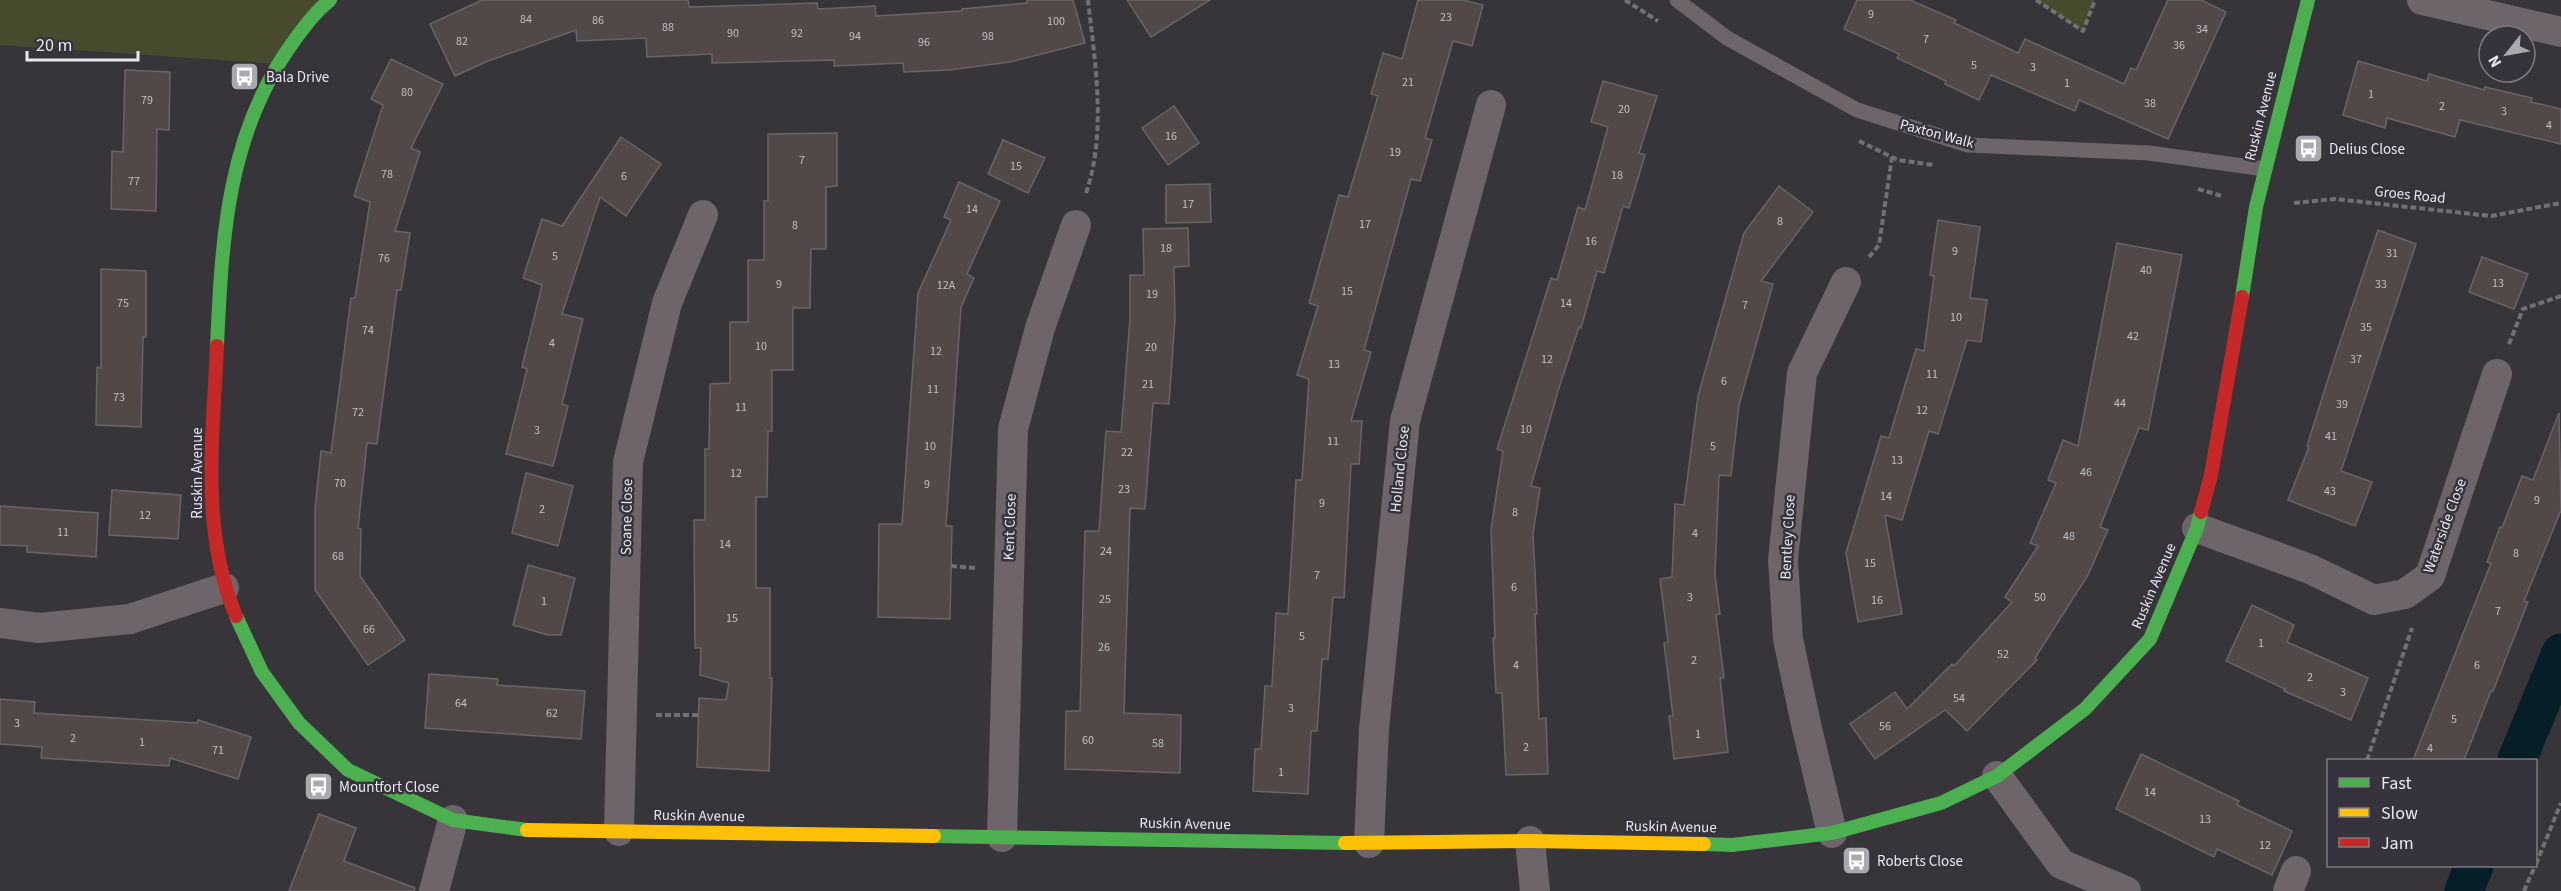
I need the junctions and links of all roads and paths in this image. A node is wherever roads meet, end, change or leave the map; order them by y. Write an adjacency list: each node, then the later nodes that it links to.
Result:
1 (330, 0): 23 (street, Ruskin Avenue)
2 (1088, 0): 17 (path)
3 (1625, 0): 9 (path)
4 (1677, 0): 13 (lane, Paxton Walk)
5 (2036, 0): 6 (path)
6 (2095, 0)
7 (2308, 0): 13 (street, Ruskin Avenue)
8 (2422, 0): 10 (street)
9 (1660, 22)
10 (2561, 32)
11 (1491, 105): 35 (street, Holland Close)
12 (1892, 158): 18 (path)
13 (2265, 169): 15 (street, Ruskin Avenue)
14 (2561, 204): 15 (path, Groes Road)
15 (2256, 207): 21 (street, Ruskin Avenue)
16 (703, 215): 26 (street, Soane Close)
17 (1076, 225): 33 (street, Kent Close)
18 (1846, 282): 32 (street, Bentley Close)
19 (2561, 296): 20 (path)
20 (2497, 374): 22 (street, Waterside Close)
21 (2197, 528): 22 (street, Waterside Close); 28 (street, Ruskin Avenue)
22 (2430, 576): 27 (path)
23 (224, 588): 24 (street); 30 (street, Ruskin Avenue)
24 (0, 623)
25 (699, 715): 26 (path)
26 (622, 716): 31 (street, Soane Close)
27 (2367, 759)
28 (1997, 776): 32 (street, Ruskin Avenue); 40 (street)
29 (2561, 803): 36 (path)
30 (453, 820): 31 (street, Ruskin Avenue); 38 (street)
31 (619, 831): 33 (street, Ruskin Avenue)
32 (1832, 833): 34 (street, Ruskin Avenue)
33 (1002, 837): 35 (street, Ruskin Avenue)
34 (1530, 841): 35 (street, Ruskin Avenue); 39 (street)
35 (1369, 843)
36 (2537, 860)
37 (2534, 867): 41 (path)
38 (434, 891)
39 (1535, 891)
40 (2126, 891)
41 (2524, 891)

